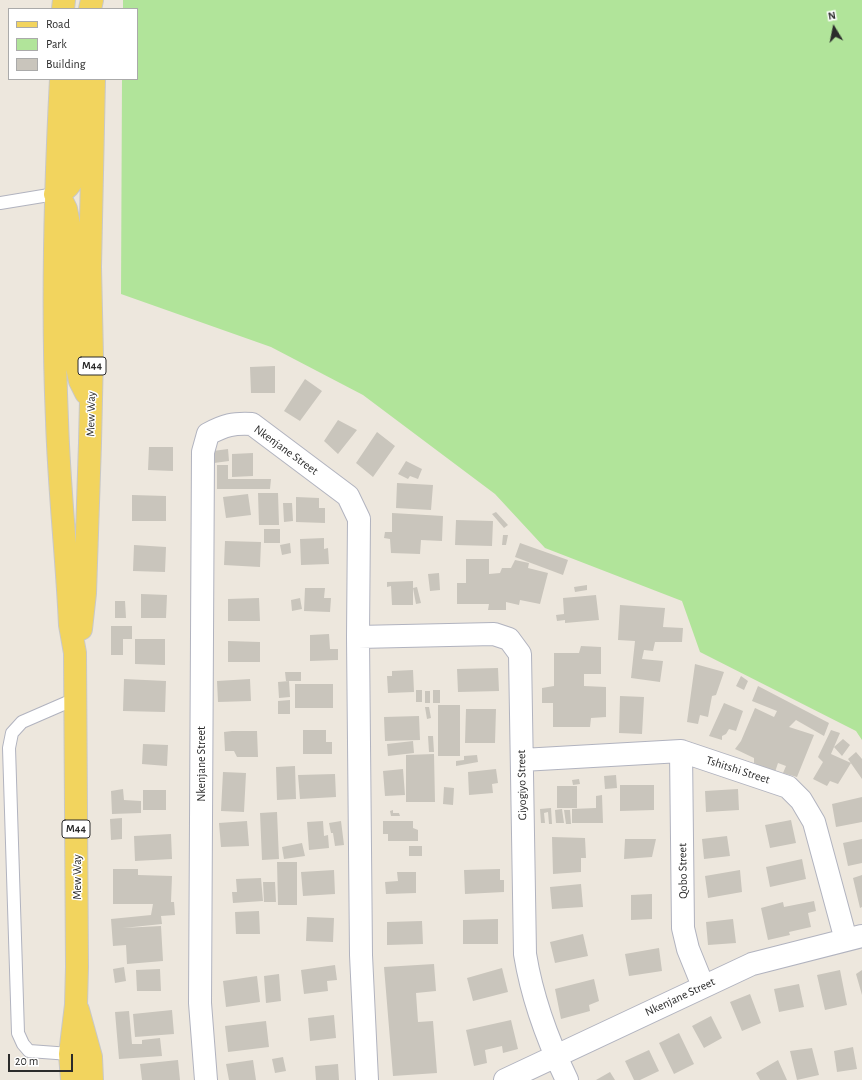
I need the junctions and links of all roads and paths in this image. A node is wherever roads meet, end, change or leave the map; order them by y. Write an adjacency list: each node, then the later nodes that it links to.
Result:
1 (61, 80): 4 (main road, Mew Way / M44)
2 (79, 80): 4 (main road)
3 (94, 80): 6 (main road, Mew Way / M44)
4 (55, 194): 5 (lane); 6 (main road); 8 (main road, Mew Way / M44)
5 (0, 203)
6 (91, 403): 8 (main road, Mew Way / M44)
7 (358, 637): 11 (street, Giyogiyo Street); 19 (street, Nkenjane Street); 20 (street, Nkenjane Street)
8 (75, 653): 9 (main road, Mew Way / M44)
9 (75, 699): 14 (main road, Mew Way / M44); 15 (lane)
10 (681, 751): 11 (street, Tshitshi Street); 12 (street, Tshitshi Street); 13 (street, Qobo Street)
11 (522, 760): 16 (street, Giyogiyo Street)
12 (854, 938): 13 (street, Nkenjane Street)
13 (703, 986): 16 (street, Nkenjane Street)
14 (76, 1005): 15 (main road, Mew Way / M44); 18 (main road, Mew Way / M44)
15 (70, 1054): 17 (main road, Mew Way / M44)
16 (555, 1056): 21 (street, Nkenjane Street); 22 (street, Giyogiyo Street)
17 (72, 1080)
18 (92, 1080)
19 (206, 1080)
20 (367, 1080)
21 (505, 1080)
22 (567, 1080)

